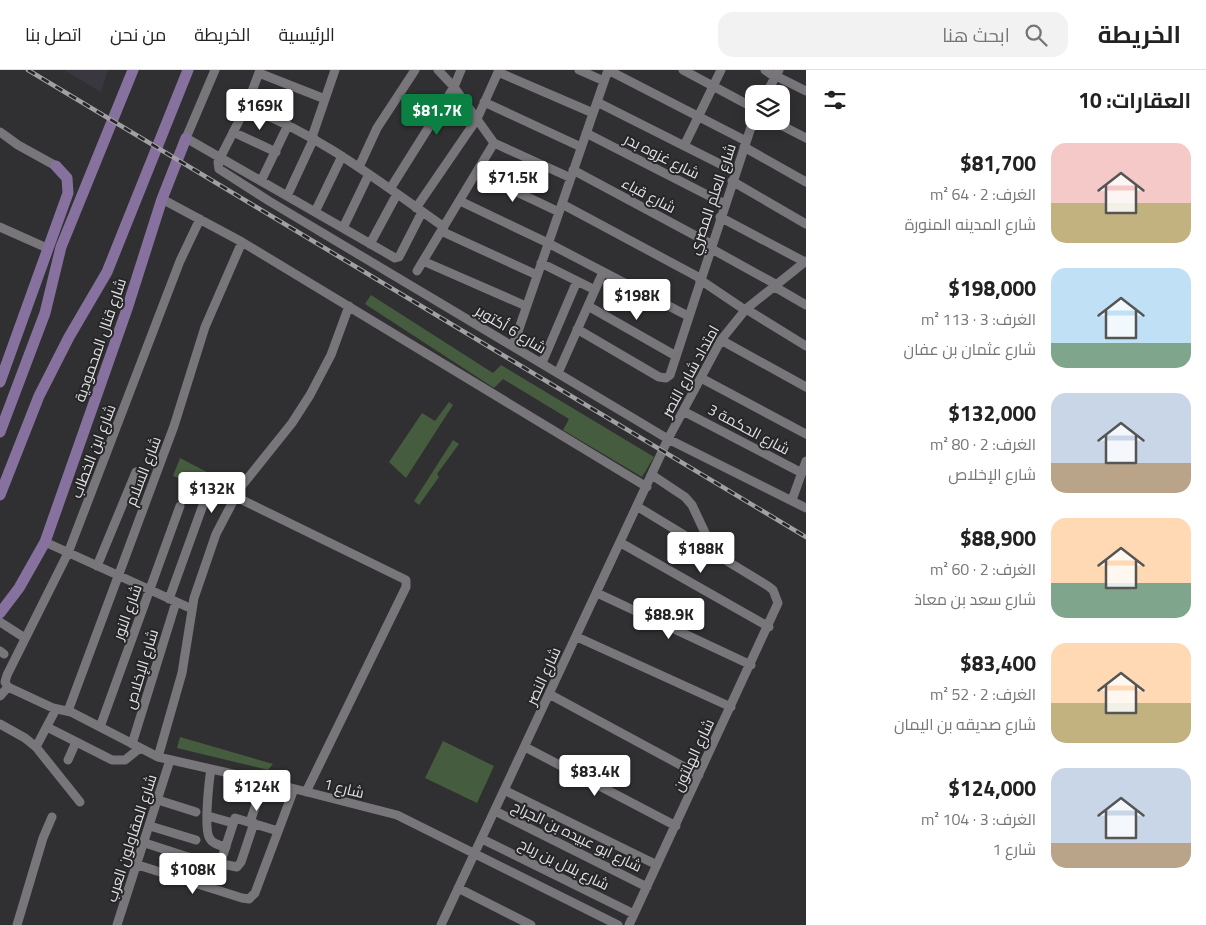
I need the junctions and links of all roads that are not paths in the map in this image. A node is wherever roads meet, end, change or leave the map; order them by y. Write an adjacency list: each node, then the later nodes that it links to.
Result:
1 (133, 70): 100 (main road)
2 (188, 70): 108 (main road, شارع قنال المحمودية)
3 (215, 70): 35 (street, شارع قنال المحمودية)
4 (336, 70): 21 (street)
5 (415, 70): 46 (street)
6 (438, 70): 19 (street)
7 (461, 70): 19 (street)
8 (579, 70): 16 (street)
9 (608, 70): 16 (street); 27 (street)
10 (685, 70): 18 (street)
11 (721, 70): 18 (street)
12 (765, 70): 15 (street)
13 (498, 71): 22 (street); 26 (street)
14 (259, 72): 21 (street); 25 (street)
15 (777, 74): 17 (street); 20 (street)
16 (604, 81): 23 (street)
17 (771, 85)
18 (713, 86): 24 (street); 27 (street)
19 (454, 87): 28 (street); 54 (street)
20 (806, 91)
21 (325, 99): 36 (street)
22 (484, 102): 28 (street); 41 (street)
23 (597, 102): 26 (street); 40 (street)
24 (745, 103)
25 (246, 107): 29 (street); 33 (street)
26 (593, 113): 34 (street)
27 (698, 117): 39 (street); 40 (street)
28 (477, 119): 38 (street); 60 (street)
29 (288, 125): 36 (street); 42 (street)
30 (750, 130): 39 (street, شارع العلم المصري)
31 (790, 130): 37 (street)
32 (0, 132): 45 (street)
33 (234, 132): 42 (street); 44 (street)
34 (586, 133): 41 (street); 58 (street, شارع غزوه بدر)
35 (186, 138): 44 (street); 56 (main road, شارع قنال المحمودية)
36 (313, 138): 43 (street); 55 (street)
37 (806, 138)
38 (494, 144): 48 (street); 50 (street, شارع قباء)
39 (745, 144): 47 (street, شارع العلم المصري); 53 (street)
40 (684, 146): 47 (street)
41 (581, 147): 50 (street)
42 (276, 152): 51 (street)
43 (342, 156): 46 (street); 61 (street)
44 (220, 157): 51 (street); 91 (street, شارع 6 أكتوبر)
45 (56, 166): 72 (main road)
46 (359, 167): 49 (street)
47 (736, 172): 52 (street, شارع العلم المصري)
48 (477, 173): 57 (street); 59 (street)
49 (369, 174): 54 (street); 66 (street)
50 (572, 174): 59 (street); 71 (street, شارع قباء)
51 (261, 181): 55 (street)
52 (732, 181): 58 (street, شارع العلم المصري); 64 (street)
53 (806, 182)
54 (393, 191): 60 (street); 70 (street)
55 (287, 196): 61 (street)
56 (162, 200): 63 (street); 115 (main road, شارع قنال المحمودية)
57 (460, 201): 67 (street); 69 (street)
58 (724, 204): 62 (street, شارع العلم المصري)
59 (560, 208): 69 (street); 79 (street)
60 (419, 210): 67 (street); 70 (street)
61 (314, 212): 66 (street)
62 (720, 217): 71 (street, شارع العلم المصري); 75 (street)
63 (200, 219): 68 (street); 117 (street, شارع ابن الخطاب)
64 (806, 224)
65 (0, 227): 72 (street)
66 (343, 228): 70 (street)
67 (443, 229): 73 (street); 78 (street)
68 (242, 242): 84 (street); 120 (street, شارع السلام)
69 (548, 243): 74 (street); 77 (street)
70 (370, 244)
71 (710, 246): 79 (street, شارع العلم المصري); 81 (street, شارع قباء)
72 (47, 248): 97 (main road)
73 (423, 261): 76 (street); 85 (street)
74 (541, 263): 78 (street); 80 (street)
75 (804, 264): 81 (street, امتداد شارع النصر)
76 (417, 272)
77 (603, 272): 82 (street); 88 (street)
78 (537, 275): 85 (street)
79 (700, 279): 87 (street); 88 (street, شارع العلم المصري)
80 (577, 281): 82 (street); 94 (street)
81 (776, 286): 83 (street, شارع قباء); 87 (street, امتداد شارع النصر)
82 (595, 290): 86 (street)
83 (806, 305)
84 (349, 306): 107 (street); 109 (street)
85 (526, 306): 91 (street)
86 (588, 306): 89 (street); 93 (street)
87 (745, 310): 90 (street, امتداد شارع النصر); 92 (street)
88 (688, 316): 93 (street, شارع العلم المصري)
89 (578, 329): 93 (street, شارع العلم المصري); 95 (street)
90 (721, 340): 96 (street, امتداد شارع النصر); 98 (street)
91 (513, 346): 94 (street, شارع 6 أكتوبر)
92 (806, 346)
93 (676, 356)
94 (542, 363): 95 (street, شارع 6 أكتوبر)
95 (558, 373): 102 (street, شارع 6 أكتوبر)
96 (701, 378): 99 (street, امتداد شارع النصر); 101 (street)
97 (0, 382)
98 (806, 388)
99 (683, 410): 102 (street, امتداد شارع النصر); 105 (street, شارع الحكمة 3)
100 (0, 432)
101 (806, 434)
102 (668, 439): 106 (street, شارع النصر); 110 (street, شارع 6 أكتوبر)
103 (806, 462): 105 (street)
104 (136, 472): 119 (street)
105 (802, 473): 110 (street)
106 (652, 475): 107 (street, شارع النصر); 118 (street)
107 (647, 487): 113 (street, شارع النصر)
108 (0, 495)
109 (234, 496): 124 (street); 153 (street)
110 (792, 500): 114 (street, شارع 6 أكتوبر)
111 (203, 505): 123 (street, شارع الإخلاص)
112 (180, 506): 121 (street, شارع النور)
113 (638, 507): 116 (street, شارع النصر); 118 (street)
114 (806, 508)
115 (45, 542): 117 (street); 125 (main road, شارع قنال المحمودية)
116 (621, 542): 122 (street, شارع النصر); 127 (street)
117 (68, 553): 119 (street); 129 (street, شارع ابن الخطاب)
118 (715, 554): 127 (street, شارع الهلتون)
119 (97, 566): 120 (street)
120 (117, 576): 121 (street); 136 (street, شارع السلام)
121 (150, 590): 123 (street); 139 (street, شارع النور)
122 (597, 593): 128 (street, شارع النصر); 130 (street)
123 (173, 601): 124 (street); 141 (street, شارع الإخلاص)
124 (192, 609): 144 (street)
125 (0, 613)
126 (0, 622): 129 (street)
127 (769, 627): 130 (street, شارع الهلتون)
128 (577, 637): 132 (street, شارع النصر); 134 (street)
129 (25, 638): 131 (street, شارع ابن الخطاب)
130 (751, 665): 134 (street, شارع الهلتون)
131 (8, 687): 133 (street); 135 (street, شارع 1)
132 (550, 694): 143 (street, شارع النصر); 148 (street)
133 (0, 696)
134 (731, 707): 148 (street, شارع الهلتون)
135 (56, 709): 136 (street, شارع 1); 138 (street)
136 (68, 711): 139 (street, شارع 1)
137 (0, 724): 142 (street)
138 (47, 727): 140 (street); 142 (street)
139 (100, 727): 141 (street, شارع 1)
140 (76, 742): 141 (street); 145 (street)
141 (136, 746): 144 (street, شارع 1)
142 (36, 747): 156 (street)
143 (525, 747): 152 (street, شارع النصر); 164 (street)
144 (158, 757): 146 (street, شارع 1)
145 (68, 760)
146 (170, 760): 147 (street, شارع 1); 155 (street, شارع المقاولون العرب)
147 (211, 769): 149 (street, شارع 1); 159 (street)
148 (700, 775): 164 (street, شارع الهلتون)
149 (248, 777): 150 (street, شارع 1); 154 (street)
150 (264, 781): 151 (street, شارع 1); 162 (street)
151 (294, 789): 153 (street, شارع 1); 165 (street)
152 (504, 790): 157 (street, شارع النصر); 173 (street)
153 (306, 792): 170 (street, شارع 1)
154 (242, 797)
155 (158, 800): 158 (street); 163 (street, شارع المقاولون العرب)
156 (80, 802)
157 (495, 811): 166 (street, شارع النصر); 174 (street, شارع ابو عبيده بن الجراح)
158 (196, 812)
159 (208, 816): 161 (street); 169 (street)
160 (52, 817): 177 (street)
161 (233, 823): 162 (street); 169 (street)
162 (252, 823): 165 (street); 171 (street)
163 (150, 826): 167 (street); 168 (street, شارع المقاولون العرب)
164 (676, 826): 173 (street, شارع الهلتون)
165 (278, 831): 172 (street)
166 (482, 839): 170 (street, شارع النصر); 176 (street, شارع بلال بن رباح)
167 (196, 840)
168 (145, 843): 171 (street); 172 (street, شارع المقاولون العرب)
169 (226, 846): 171 (street)
170 (474, 854): 175 (street, شارع النصر); 181 (street, شارع 1)
171 (220, 864)
172 (138, 865): 178 (street, شارع المقاولون العرب)
173 (657, 865): 174 (street, شارع الهلتون)
174 (647, 886): 176 (street, شارع الهلتون)
175 (458, 888): 179 (street, شارع النصر); 180 (street)
176 (634, 914): 182 (street, شارع الهلتون)
177 (17, 925)
178 (117, 925)
179 (441, 925)
180 (531, 925)
181 (618, 925)
182 (629, 925)

